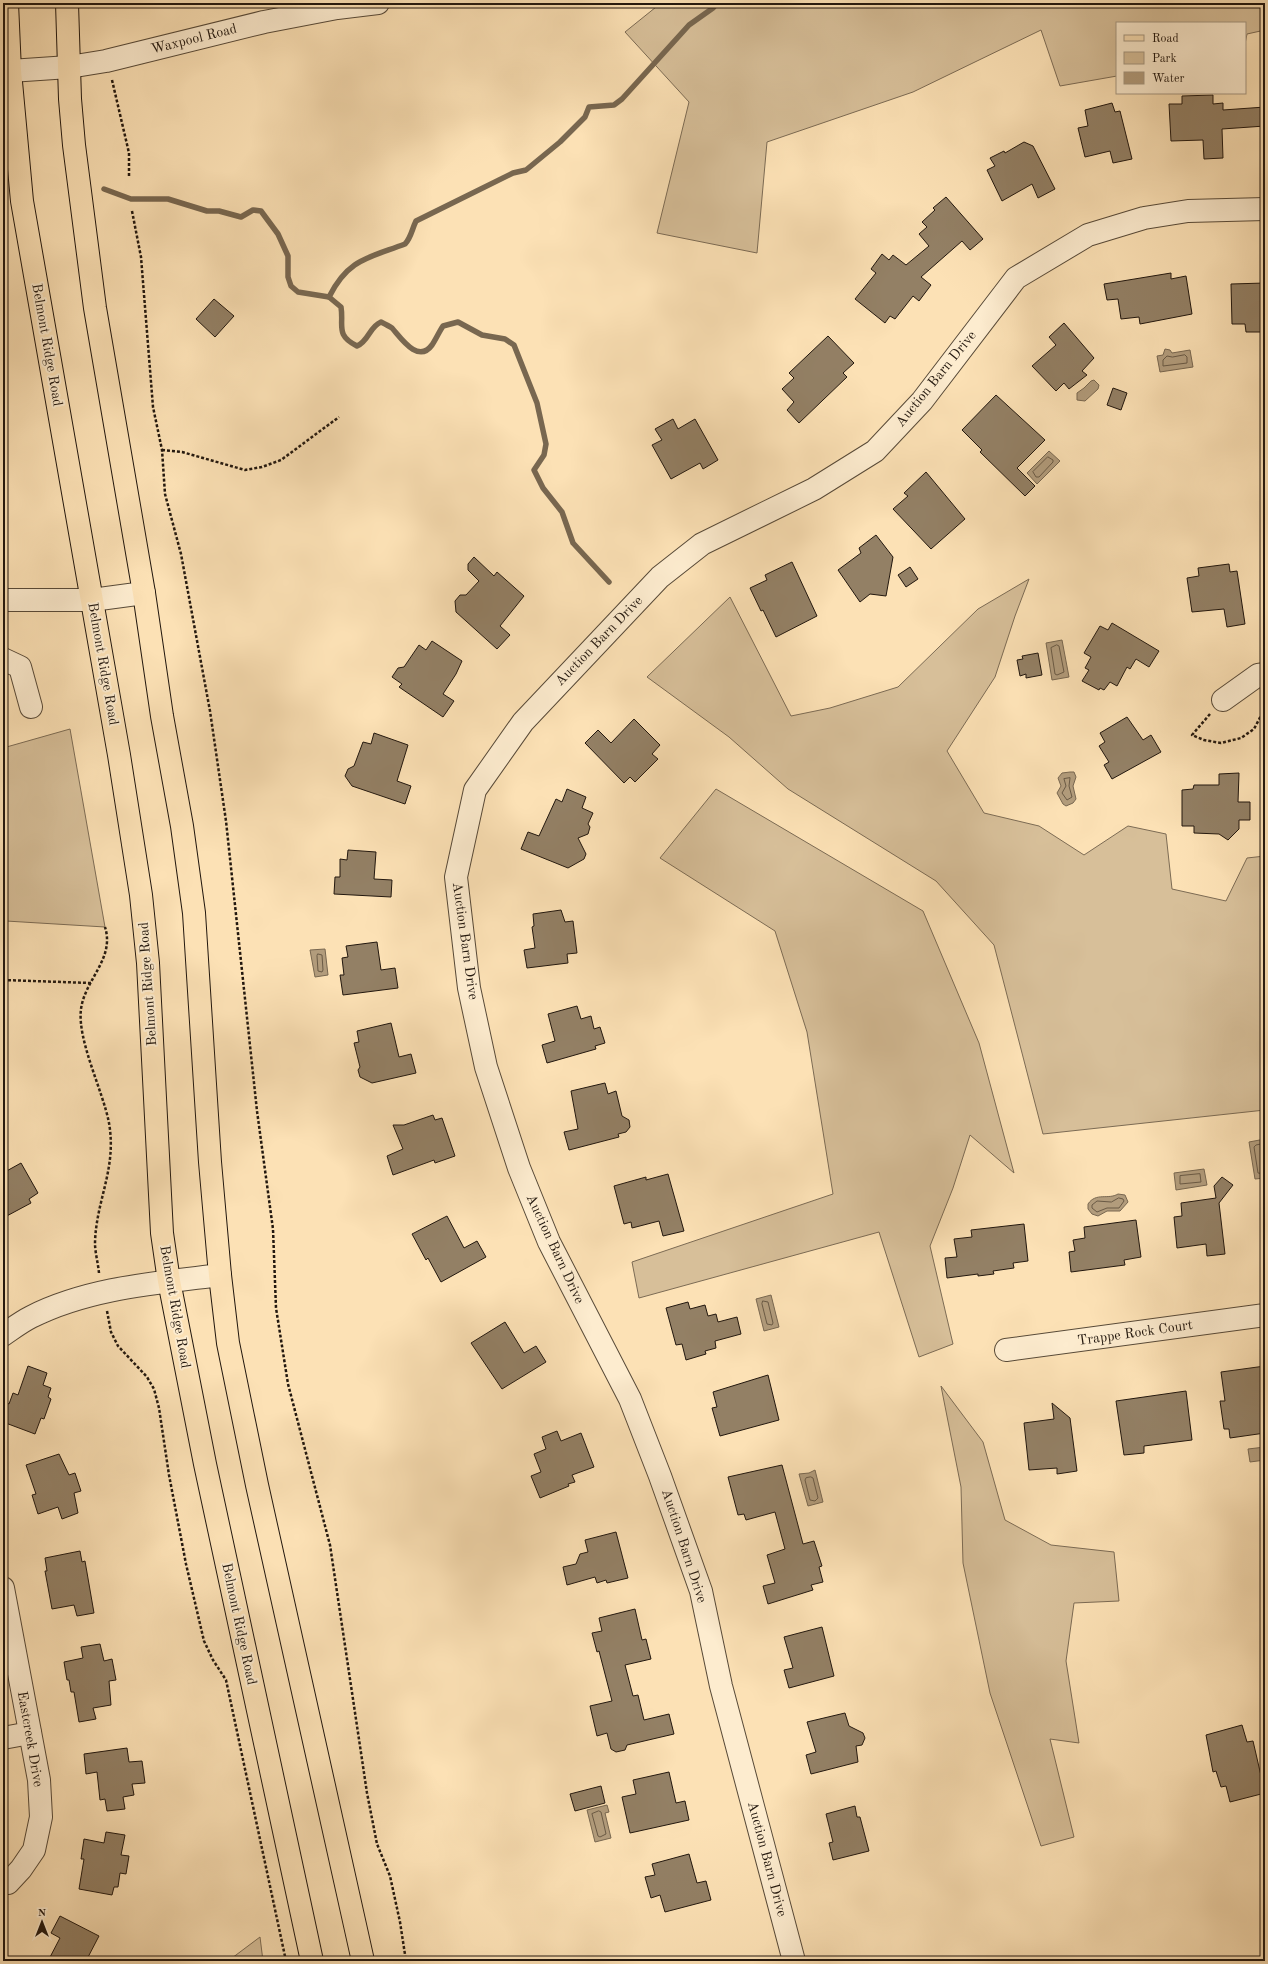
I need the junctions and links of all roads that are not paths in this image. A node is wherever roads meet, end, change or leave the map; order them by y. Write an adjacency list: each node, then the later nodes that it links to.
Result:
1 (7, 3): 5 (main road, Belmont Ridge Road)
2 (67, 3): 4 (main road)
3 (378, 3): 4 (street, Waxpool Road)
4 (69, 67): 5 (street, Waxpool Road); 7 (main road)
5 (10, 71): 9 (main road, Belmont Ridge Road)
6 (1265, 209): 25 (street, Auction Barn Drive)
7 (144, 593): 9 (street); 14 (main road)
8 (3, 600): 9 (street)
9 (92, 600): 15 (main road, Belmont Ridge Road)
10 (3, 659): 13 (street)
11 (1265, 674): 12 (street)
12 (1224, 700)
13 (31, 707)
14 (220, 1275): 15 (street); 24 (main road)
15 (169, 1281): 17 (street); 23 (main road, Belmont Ridge Road)
16 (1265, 1315): 18 (street, Trappe Rock Court)
17 (3, 1336)
18 (1006, 1350)
19 (3, 1588): 20 (street, Eastcreek Drive)
20 (30, 1733): 21 (street); 22 (street, Eastcreek Drive)
21 (3, 1738)
22 (8, 1883)
23 (312, 1961)
24 (363, 1961)
25 (794, 1961)

